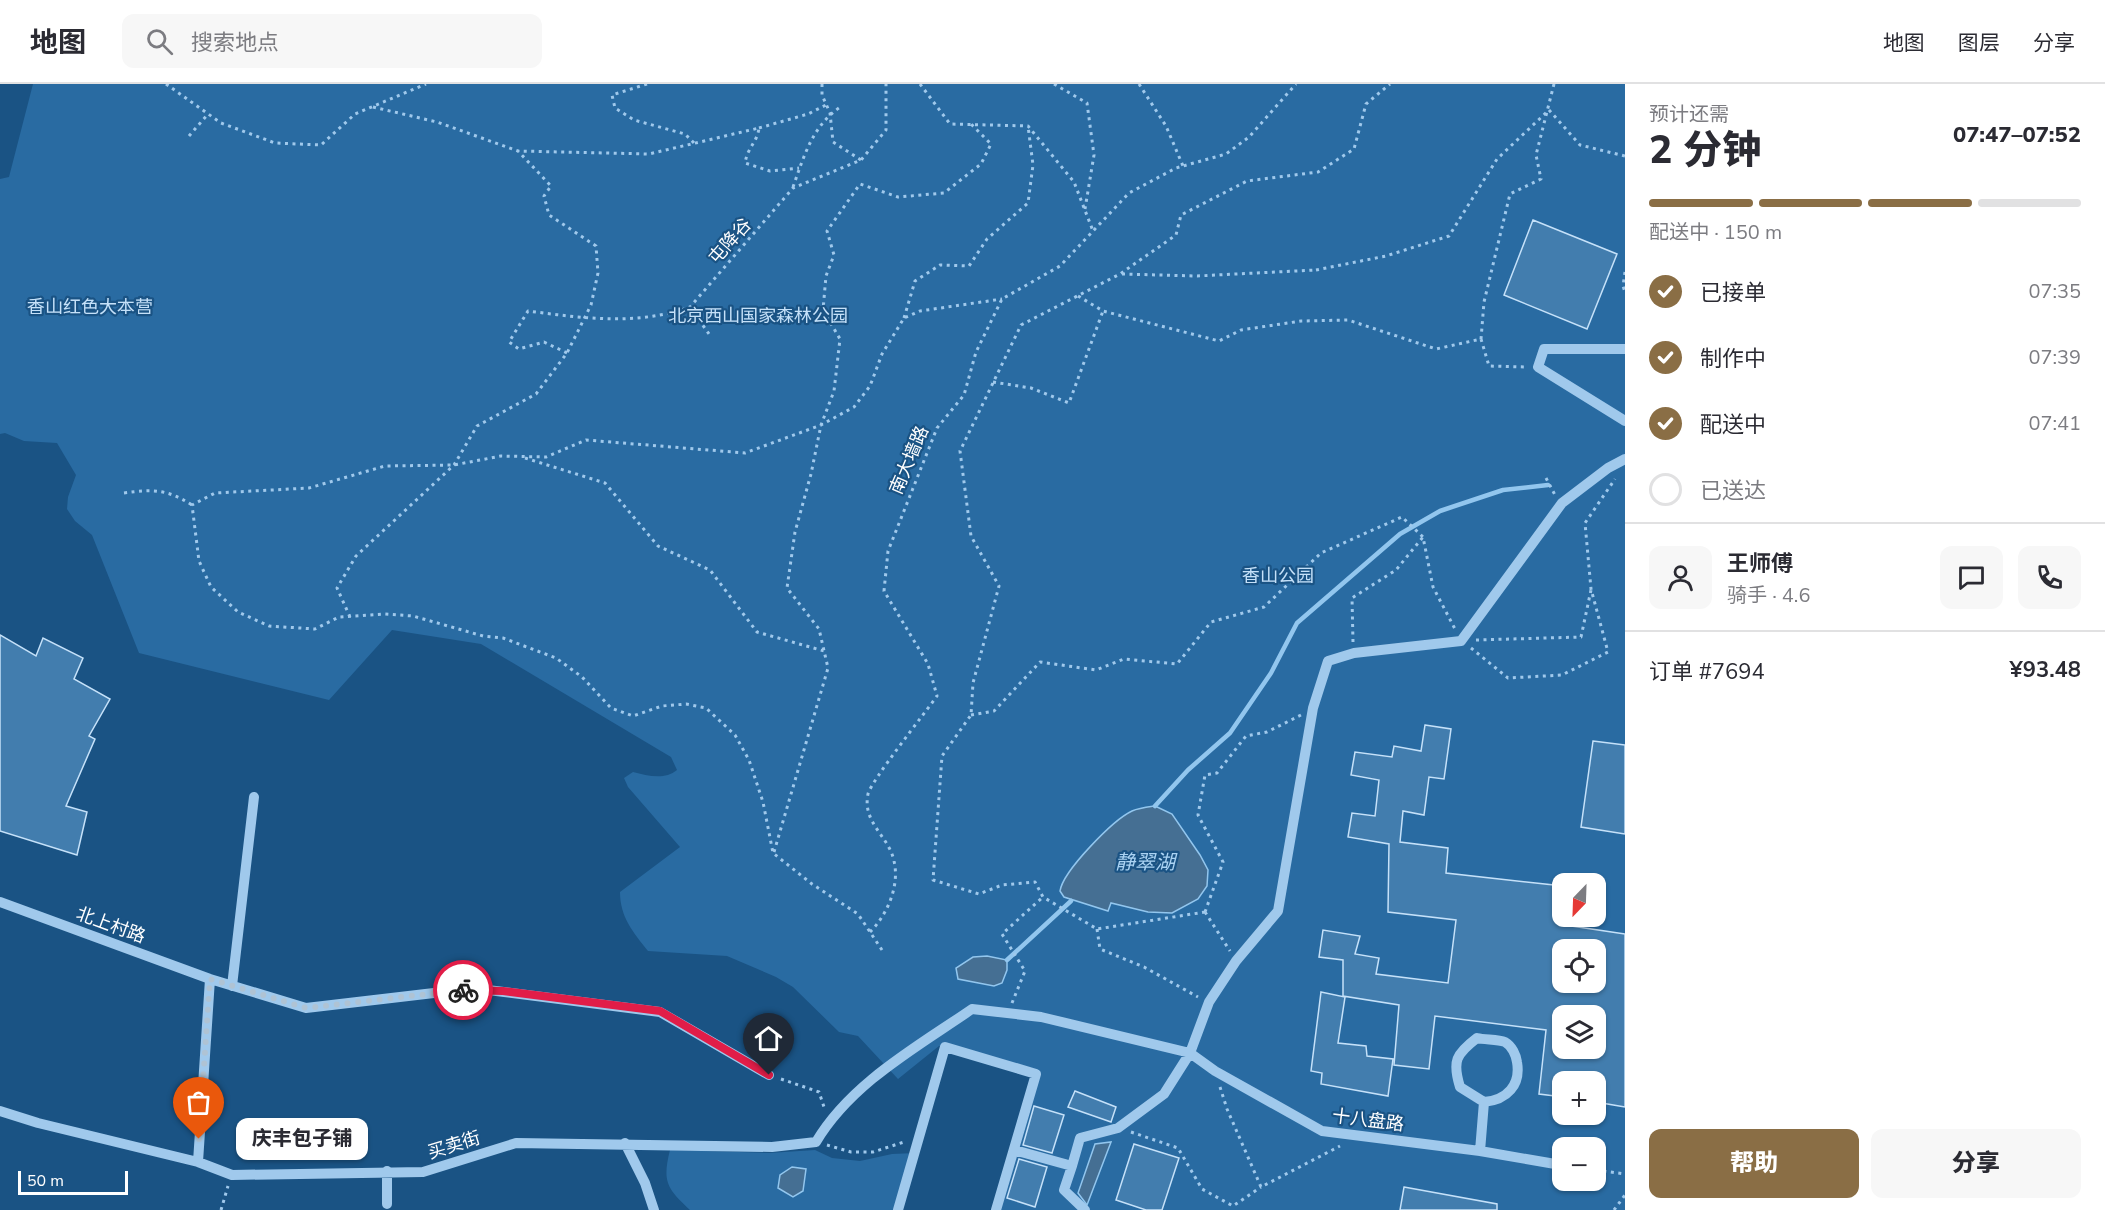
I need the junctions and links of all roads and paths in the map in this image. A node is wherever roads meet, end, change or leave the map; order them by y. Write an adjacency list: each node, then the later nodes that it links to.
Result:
1 (166, 84): 17 (path)
2 (426, 84): 14 (path)
3 (647, 84): 22 (path)
4 (822, 84): 12 (path)
5 (886, 84): 25 (path, 屯降谷)
6 (920, 84): 18 (path)
7 (1054, 84): 29 (path)
8 (1139, 84): 26 (path)
9 (1296, 84): 26 (path)
10 (1390, 84): 32 (path)
11 (1554, 84): 15 (path)
12 (826, 105): 16 (path); 20 (path)
13 (842, 106): 16 (path)
14 (373, 107): 17 (path); 23 (path)
15 (1549, 110): 24 (path); 32 (path); 41 (path)
16 (830, 113): 25 (path); 27 (path)
17 (208, 114): 21 (path)
18 (971, 124): 19 (path); 47 (path)
19 (1028, 126): 29 (path); 39 (path)
20 (759, 128): 22 (path); 27 (path)
21 (189, 136)
22 (695, 144): 23 (path)
23 (518, 151): 38 (path)
24 (1625, 156)
25 (861, 160): 28 (path, 屯降谷)
26 (1183, 166): 30 (path)
27 (799, 168): 28 (path)
28 (793, 188): 36 (path, 屯降谷)
29 (1085, 211): 30 (path)
30 (1093, 231): 35 (path)
31 (1625, 272): 33 (path)
32 (1120, 274): 34 (path)
33 (1625, 292)
34 (1078, 296): 37 (path); 45 (path)
35 (1002, 299): 39 (path); 70 (path, 南大墙路)
36 (690, 307): 38 (path); 40 (path)
37 (1103, 311): 41 (path); 45 (path)
38 (583, 318): 43 (path); 43 (path)
39 (904, 318): 47 (path)
40 (709, 334)
41 (1481, 339): 44 (path)
42 (1625, 349): 44 (street)
43 (567, 353): 50 (path)
44 (1538, 367): 46 (street)
45 (993, 382): 63 (path)
46 (1625, 421)
47 (821, 425): 48 (path); 59 (path)
48 (520, 456): 50 (path); 59 (path)
49 (1625, 459): 54 (street)
50 (454, 465): 55 (path); 57 (path)
51 (1618, 475): 56 (path)
52 (1546, 478): 54 (path)
53 (124, 493): 55 (path)
54 (1562, 503): 58 (street)
55 (192, 505): 57 (path)
56 (1591, 589): 58 (path); 61 (path)
57 (350, 617): 65 (path)
58 (1461, 641): 60 (street)
59 (824, 651): 65 (path)
60 (1354, 652): 62 (street); 63 (path)
61 (1562, 675)
62 (1313, 708): 68 (path); 72 (street)
63 (970, 715): 66 (path)
64 (255, 797): 74 (street)
65 (773, 853): 70 (path)
66 (1043, 897): 69 (path); 76 (path)
67 (0, 902): 73 (street, 北上村路)
68 (1205, 912): 69 (path); 72 (path)
69 (1096, 929): 75 (path)
70 (870, 932): 71 (path)
71 (882, 950)
72 (1236, 961): 75 (street)
73 (210, 979): 74 (street, 北上村路); 90 (street)
74 (232, 986): 79 (street, 北上村路)
75 (1209, 1002): 77 (street)
76 (1009, 1011): 77 (street); 82 (street)
77 (1190, 1053): 78 (street, 十八盘路); 83 (street)
78 (1215, 1071): 84 (street, 十八盘路); 97 (path)
79 (769, 1075): 82 (path)
80 (1484, 1102): 80 (street); 89 (street)
81 (0, 1111): 90 (street, 买卖街)
82 (829, 1120): 86 (street)
83 (1118, 1128): 92 (street); 97 (path)
84 (1360, 1136): 89 (street, 十八盘路); 97 (path)
85 (919, 1140): 86 (path); 88 (street); 102 (street)
86 (816, 1142): 87 (street, 买卖街)
87 (626, 1143): 93 (street, 买卖街); 101 (street)
88 (1014, 1150): 92 (street); 103 (street)
89 (1480, 1151): 91 (street, 十八盘路)
90 (198, 1162): 95 (street, 买卖街)
91 (1552, 1163)
92 (1072, 1166): 104 (street)
93 (387, 1171): 95 (street, 买卖街); 99 (street)
94 (1606, 1171): 96 (path)
95 (232, 1174): 100 (path)
96 (1625, 1174)
97 (1261, 1187)
98 (1625, 1196): 105 (path)
99 (387, 1204)
100 (221, 1210)
101 (654, 1210)
102 (898, 1210)
103 (996, 1210)
104 (1085, 1210)
105 (1614, 1210)

